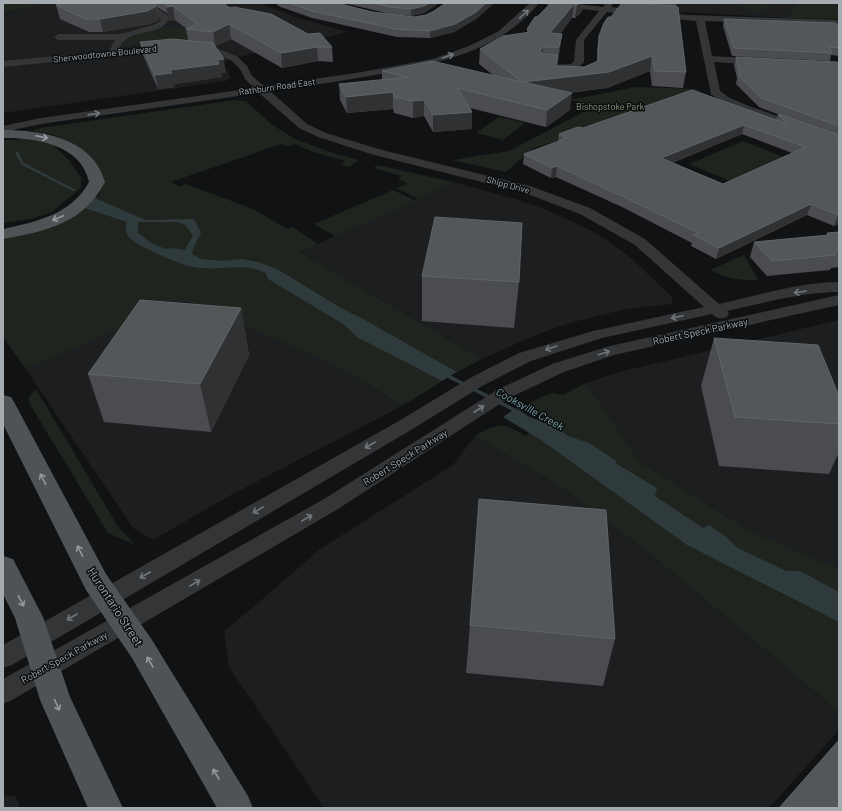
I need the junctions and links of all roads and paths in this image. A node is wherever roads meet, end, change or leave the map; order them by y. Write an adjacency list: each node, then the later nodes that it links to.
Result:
1 (536, 3): 17 (street, Rathburn Road East, one-way to 1)
2 (547, 3): 3 (street)
3 (608, 6): 5 (street); 16 (street)
4 (150, 7): 9 (street)
5 (700, 18): 6 (street); 13 (street)
6 (839, 23)
7 (492, 27): 17 (street, Rathburn Road East)
8 (58, 37): 9 (street)
9 (122, 37): 12 (street)
10 (175, 48): 12 (street, Sherwoodtowne Boulevard)
11 (188, 48): 17 (street)
12 (113, 53): 15 (street, Sherwoodtowne Boulevard)
13 (708, 59): 14 (street); 21 (street)
14 (768, 62)
15 (3, 64)
16 (545, 66)
17 (258, 86): 18 (street, Rathburn Road East); 19 (street, Rathburn Road East, one-way to 17); 25 (street, Shipp Drive)
18 (3, 119)
19 (3, 129)
20 (3, 134): 22 (main road, one-way to 22)
21 (839, 142)
22 (3, 234)
23 (839, 288): 25 (street, Robert Speck Parkway, one-way to 25)
24 (839, 300): 26 (street, Robert Speck Parkway)
25 (715, 309): 26 (street, Shipp Drive); 29 (street, Robert Speck Parkway, one-way to 29)
26 (733, 324): 30 (street, Robert Speck Parkway, one-way to 26)
27 (3, 402): 29 (main road, Hurontario Street, one-way to 27)
28 (3, 567): 31 (main road, one-way to 31)
29 (106, 597): 30 (main road, Hurontario Street); 31 (street, Robert Speck Parkway, one-way to 31)
30 (124, 623): 31 (street, Robert Speck Parkway); 35 (main road, Hurontario Street, one-way to 30)
31 (40, 653): 32 (street, Robert Speck Parkway); 33 (street, Robert Speck Parkway); 34 (main road, one-way to 34)
32 (3, 657)
33 (3, 692)
34 (106, 808)
35 (236, 808)

